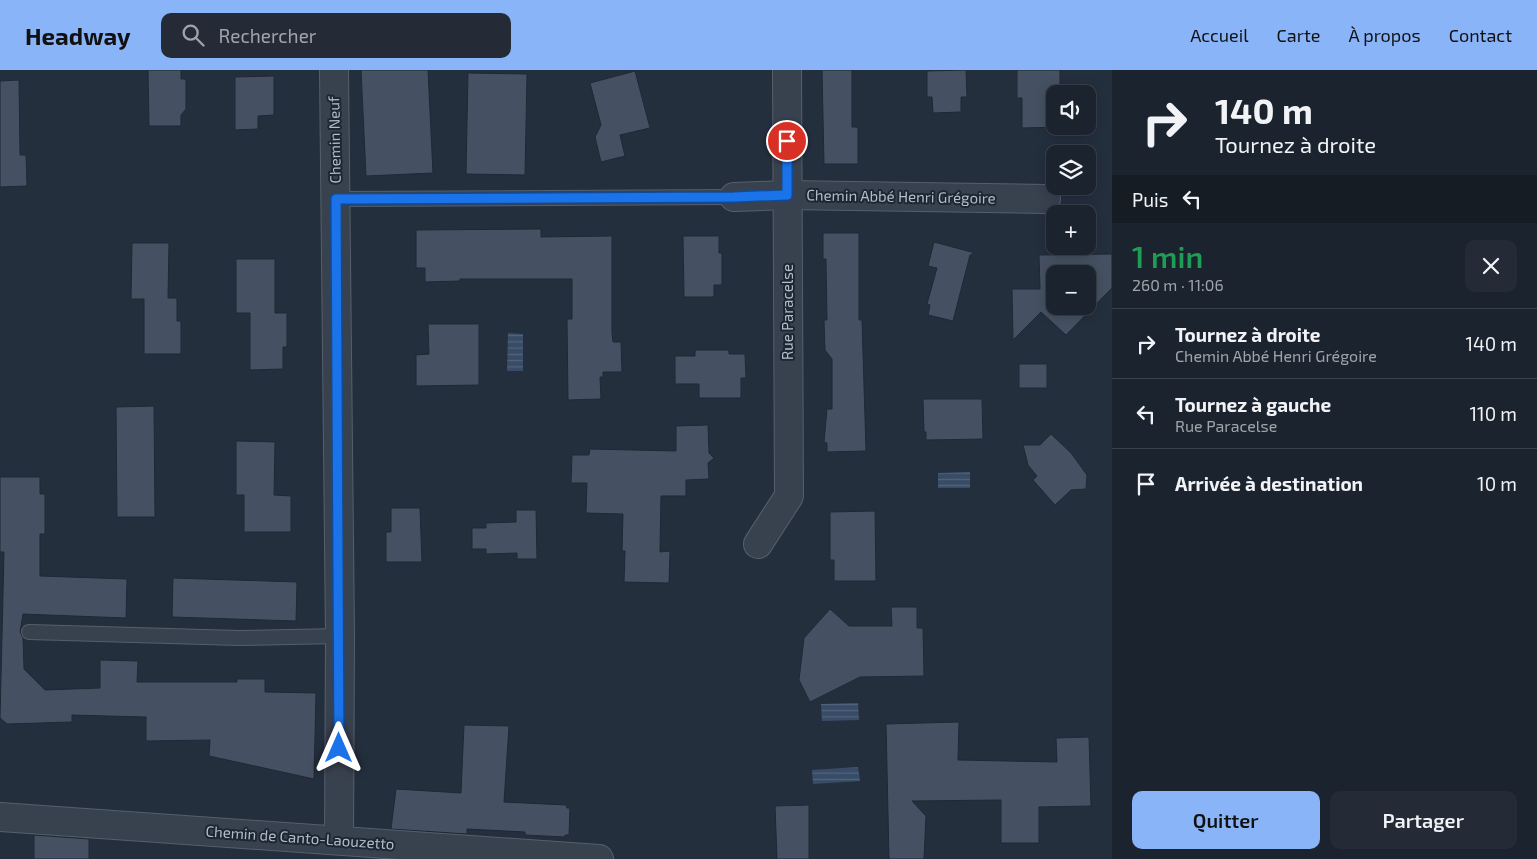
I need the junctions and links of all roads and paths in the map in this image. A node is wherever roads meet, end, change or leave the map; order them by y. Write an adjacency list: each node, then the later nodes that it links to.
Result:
1 (334, 70): 5 (street, Chemin Neuf)
2 (786, 70): 3 (street, Rue Paracelse)
3 (787, 195): 4 (street, Chemin Abbé Henri Grégoire); 6 (street, Chemin Abbé Henri Grégoire); 7 (street, Rue Paracelse)
4 (734, 197): 5 (lane, Chemin Abbé Henri Grégoire)
5 (336, 199): 9 (street, Chemin Neuf)
6 (1046, 199)
7 (758, 544)
8 (30, 632): 9 (lane)
9 (340, 636): 11 (street, Chemin Neuf)
10 (0, 817): 11 (street, Chemin de Canto-Laouzetto)
11 (339, 840): 12 (street, Chemin de Canto-Laouzetto)
12 (597, 859)

